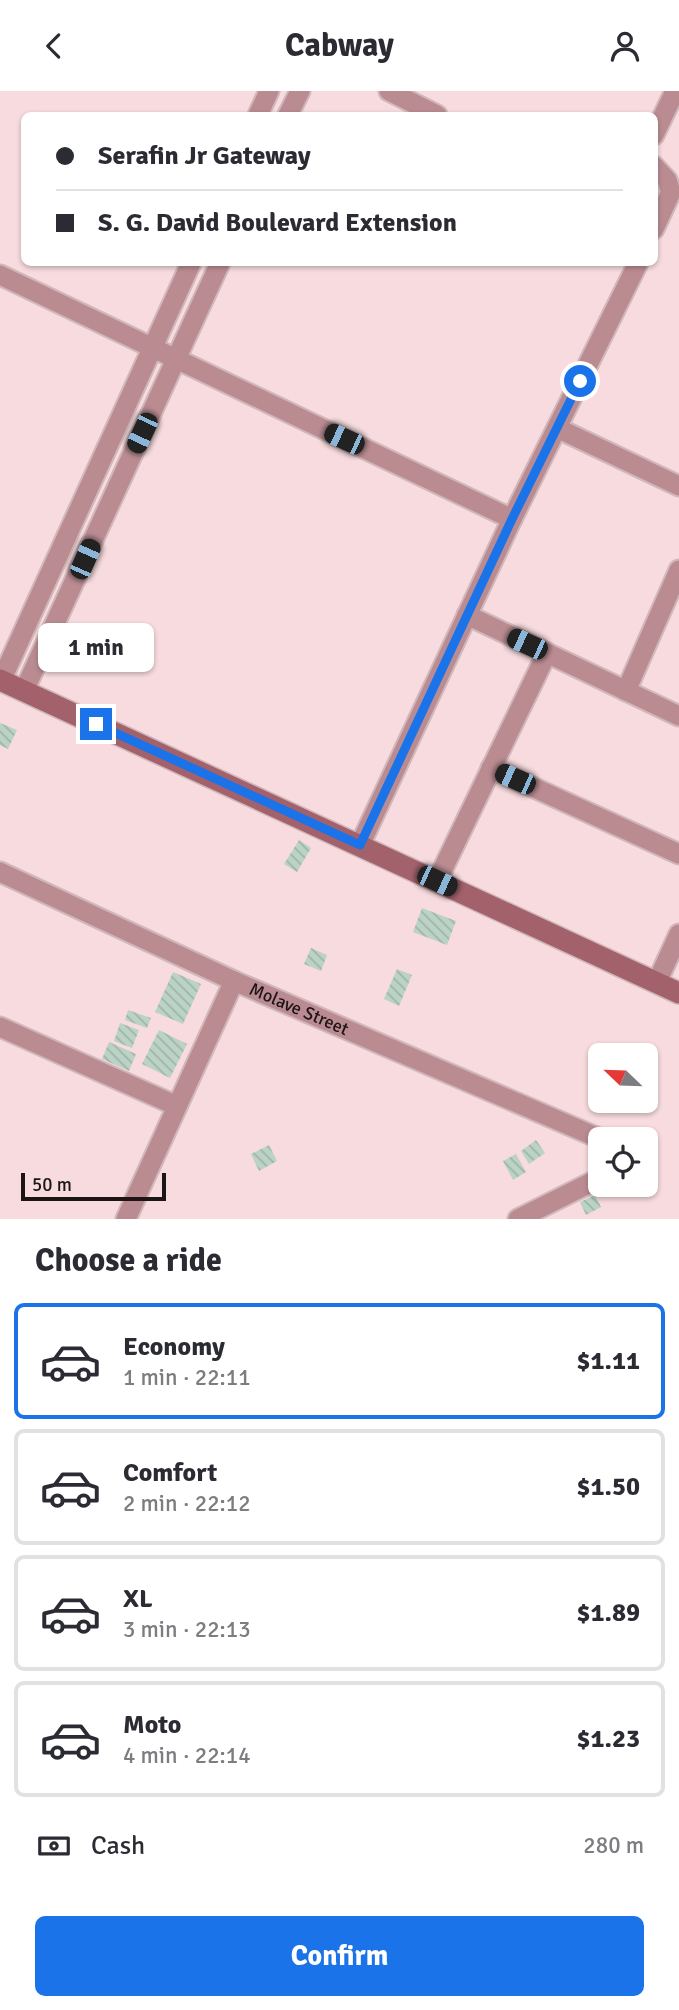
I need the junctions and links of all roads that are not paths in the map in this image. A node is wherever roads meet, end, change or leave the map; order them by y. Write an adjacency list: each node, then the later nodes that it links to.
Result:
1 (269, 91): 5 (street)
2 (300, 91): 6 (street)
3 (389, 91): 7 (street)
4 (675, 91): 8 (street)
5 (259, 112)
6 (290, 112)
7 (431, 112)
8 (658, 127)
9 (658, 170): 10 (street)
10 (658, 220)
11 (190, 266): 15 (street)
12 (219, 266): 16 (street)
13 (637, 266): 17 (street)
14 (0, 275): 15 (street)
15 (152, 348): 16 (street); 23 (street)
16 (176, 358): 19 (street); 24 (street)
17 (556, 428): 18 (street); 19 (street)
18 (679, 486)
19 (512, 519): 21 (street)
20 (679, 571): 25 (street)
21 (467, 615): 22 (street); 28 (street)
22 (547, 653): 25 (street); 27 (street)
23 (1, 680): 24 (street)
24 (24, 691): 28 (street)
25 (626, 691): 26 (street)
26 (679, 716)
27 (491, 768): 29 (street); 31 (street)
28 (360, 845): 31 (street)
29 (679, 854)
30 (0, 872): 33 (street, Molave Street)
31 (437, 881): 34 (street)
32 (679, 934): 34 (street)
33 (234, 981): 37 (street); 38 (street, Molave Street)
34 (657, 982): 35 (street)
35 (679, 993)
36 (0, 1027): 37 (street)
37 (177, 1106): 40 (street)
38 (588, 1133)
39 (588, 1184): 41 (street)
40 (127, 1219)
41 (518, 1219)

